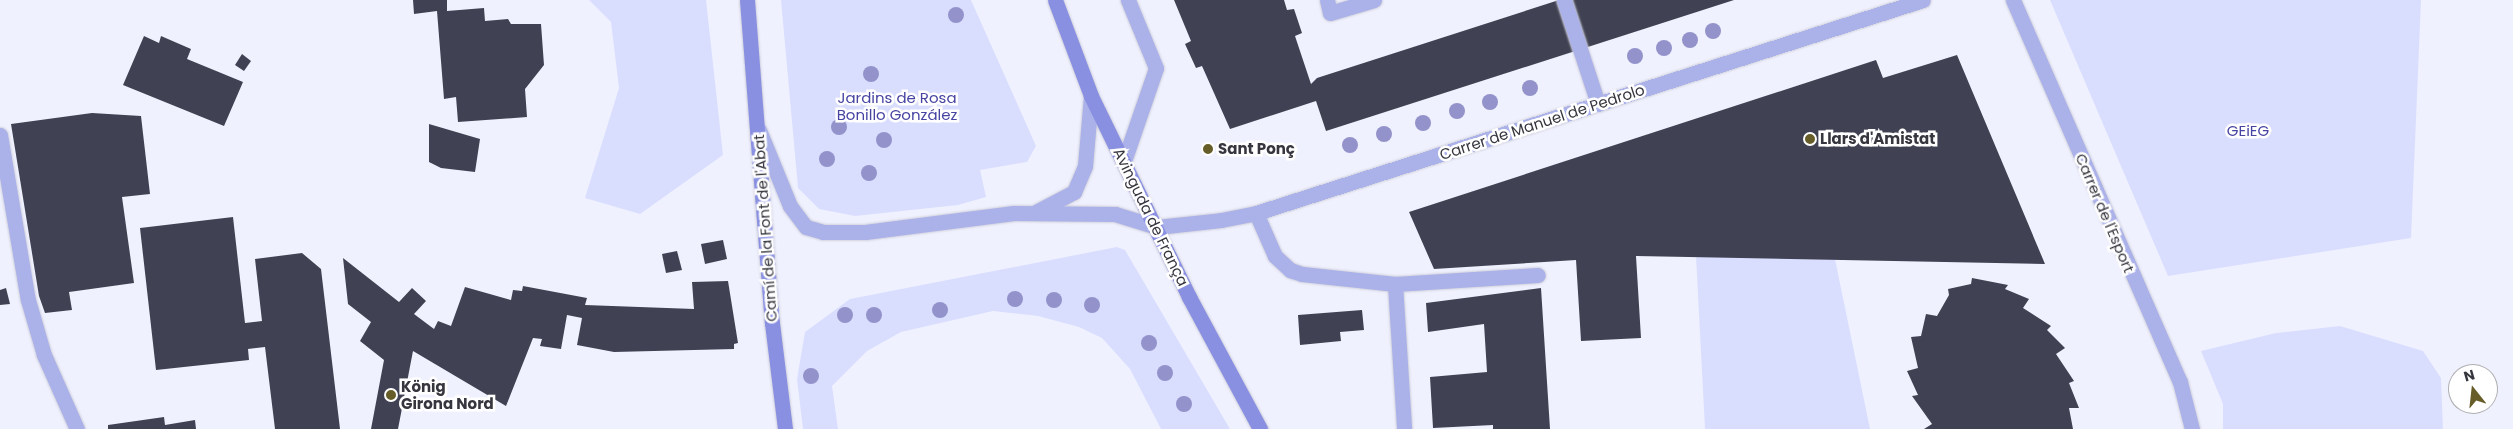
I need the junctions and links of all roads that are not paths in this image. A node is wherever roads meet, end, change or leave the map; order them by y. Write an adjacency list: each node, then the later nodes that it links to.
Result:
1 (747, 0): 11 (main road)
2 (1055, 0): 9 (main road, Avinguda de França)
3 (1128, 0): 13 (street)
4 (1327, 0): 5 (street)
5 (1374, 0)
6 (1564, 0): 10 (street)
7 (1923, 0): 10 (street, Carrer de Manuel de Pedrolo)
8 (2012, 0): 23 (street, Carrer de l'Esport)
9 (1090, 96): 13 (main road, Avinguda de França); 14 (street, Camí de la Font de l'Abat)
10 (1598, 104): 15 (street, Carrer de Manuel de Pedrolo)
11 (757, 127): 14 (street, Camí de la Font de l'Abat); 20 (main road, Camí de la Font de l'Abat)
12 (0, 135): 19 (street)
13 (1124, 162): 16 (main road, Avinguda de França)
14 (1032, 213): 16 (street, Camí de la Font de l'Abat)
15 (1256, 213): 16 (street, Carrer de Manuel de Pedrolo); 18 (street)
16 (1157, 227): 21 (main road, Avinguda de França)
17 (1538, 275): 18 (street)
18 (1395, 284): 22 (street)
19 (77, 429)
20 (785, 429)
21 (1260, 429)
22 (1404, 429)
23 (2192, 429)

